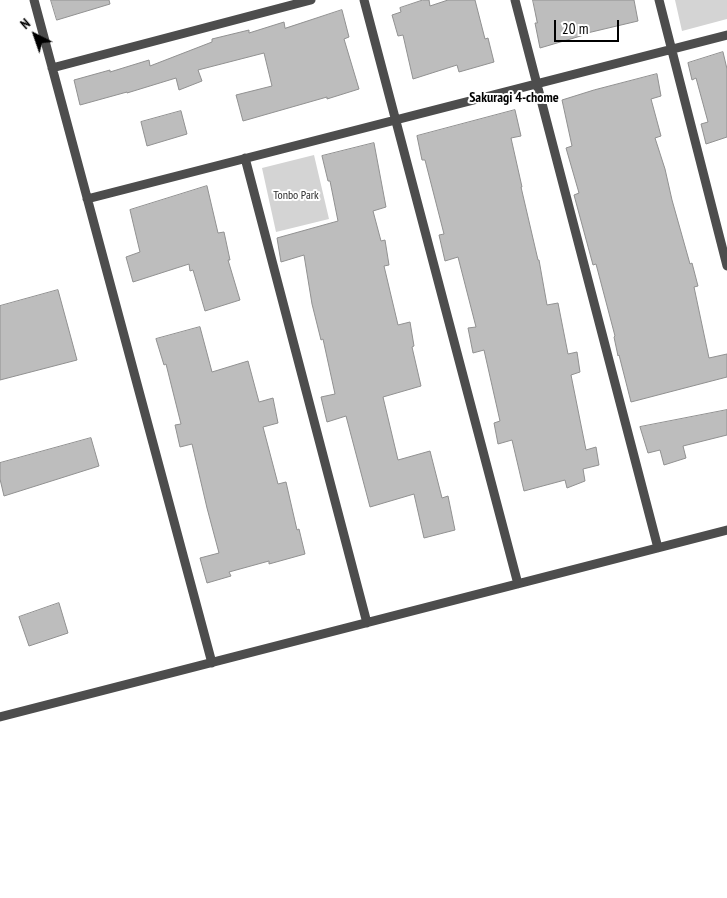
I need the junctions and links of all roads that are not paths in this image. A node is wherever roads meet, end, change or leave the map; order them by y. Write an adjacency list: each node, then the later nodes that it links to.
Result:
1 (34, 0): 8 (street)
2 (311, 0): 8 (street)
3 (364, 0): 10 (street)
4 (515, 0): 9 (street)
5 (659, 0): 7 (street)
6 (727, 36): 7 (street)
7 (672, 49): 9 (street); 13 (street)
8 (52, 68): 12 (street)
9 (536, 84): 10 (street); 15 (street)
10 (396, 120): 11 (street); 16 (street)
11 (245, 158): 12 (street); 17 (street)
12 (87, 199): 18 (street)
13 (727, 266)
14 (727, 530): 15 (street)
15 (658, 548): 16 (street)
16 (518, 584): 17 (street)
17 (367, 623): 18 (street)
18 (212, 663): 19 (street)
19 (0, 717)

